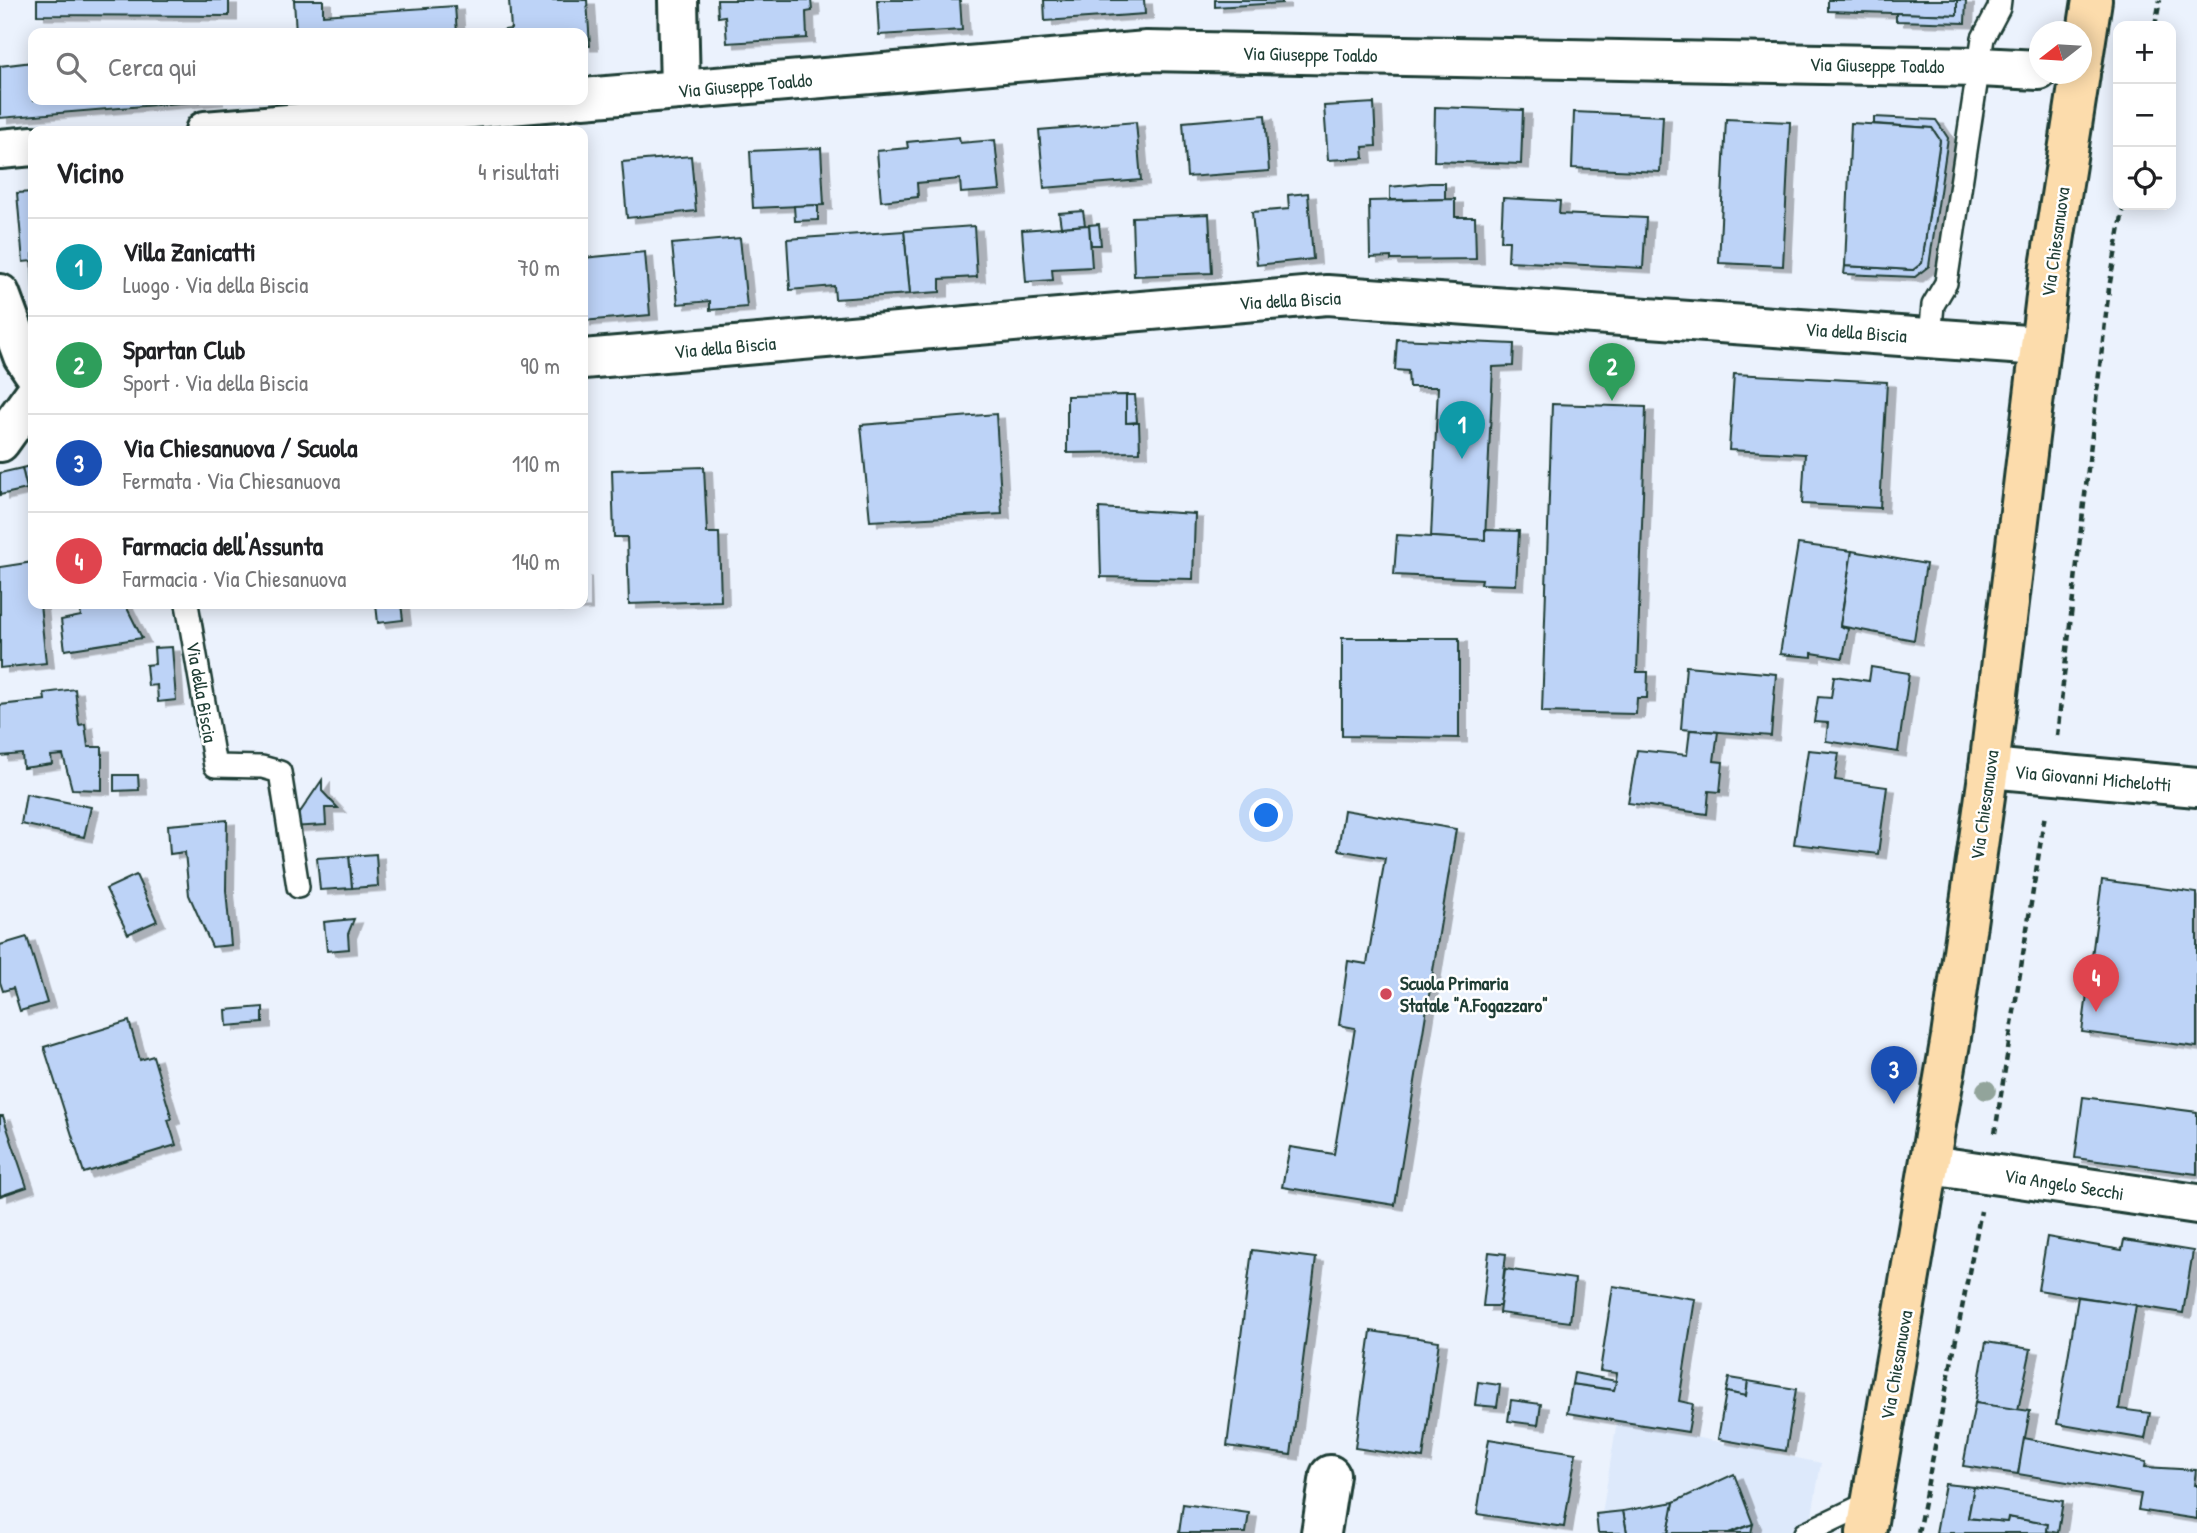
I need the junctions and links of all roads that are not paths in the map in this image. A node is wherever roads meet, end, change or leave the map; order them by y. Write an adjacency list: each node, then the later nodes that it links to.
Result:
1 (678, 0): 8 (street)
2 (2000, 0): 5 (lane)
3 (2092, 0): 4 (main road, Via Chiesanuova)
4 (2087, 21)
5 (1979, 67): 6 (street, Via Giuseppe Toaldo); 8 (street, Via Giuseppe Toaldo); 15 (lane)
6 (2029, 70)
7 (2073, 84): 16 (main road, Via Chiesanuova)
8 (680, 90): 9 (street, Via Giuseppe Toaldo)
9 (588, 99)
10 (509, 105): 11 (street)
11 (264, 126)
12 (28, 146): 13 (street)
13 (0, 149)
14 (0, 294): 18 (street)
15 (1930, 337): 16 (street, Via della Biscia); 17 (street, Via della Biscia)
16 (2040, 346): 22 (main road, Via Chiesanuova)
17 (588, 359)
18 (28, 363)
19 (28, 403): 20 (street)
20 (0, 442)
21 (188, 609): 24 (lane, Via della Biscia)
22 (1989, 768): 23 (street, Via Giovanni Michelotti); 25 (main road, Via Chiesanuova)
23 (2197, 787)
24 (298, 887)
25 (1930, 1165): 26 (street, Via Angelo Secchi); 28 (main road, Via Chiesanuova)
26 (2197, 1204)
27 (1330, 1475): 29 (street)
28 (1869, 1517): 30 (lane)
29 (1321, 1533)
30 (1805, 1533)

